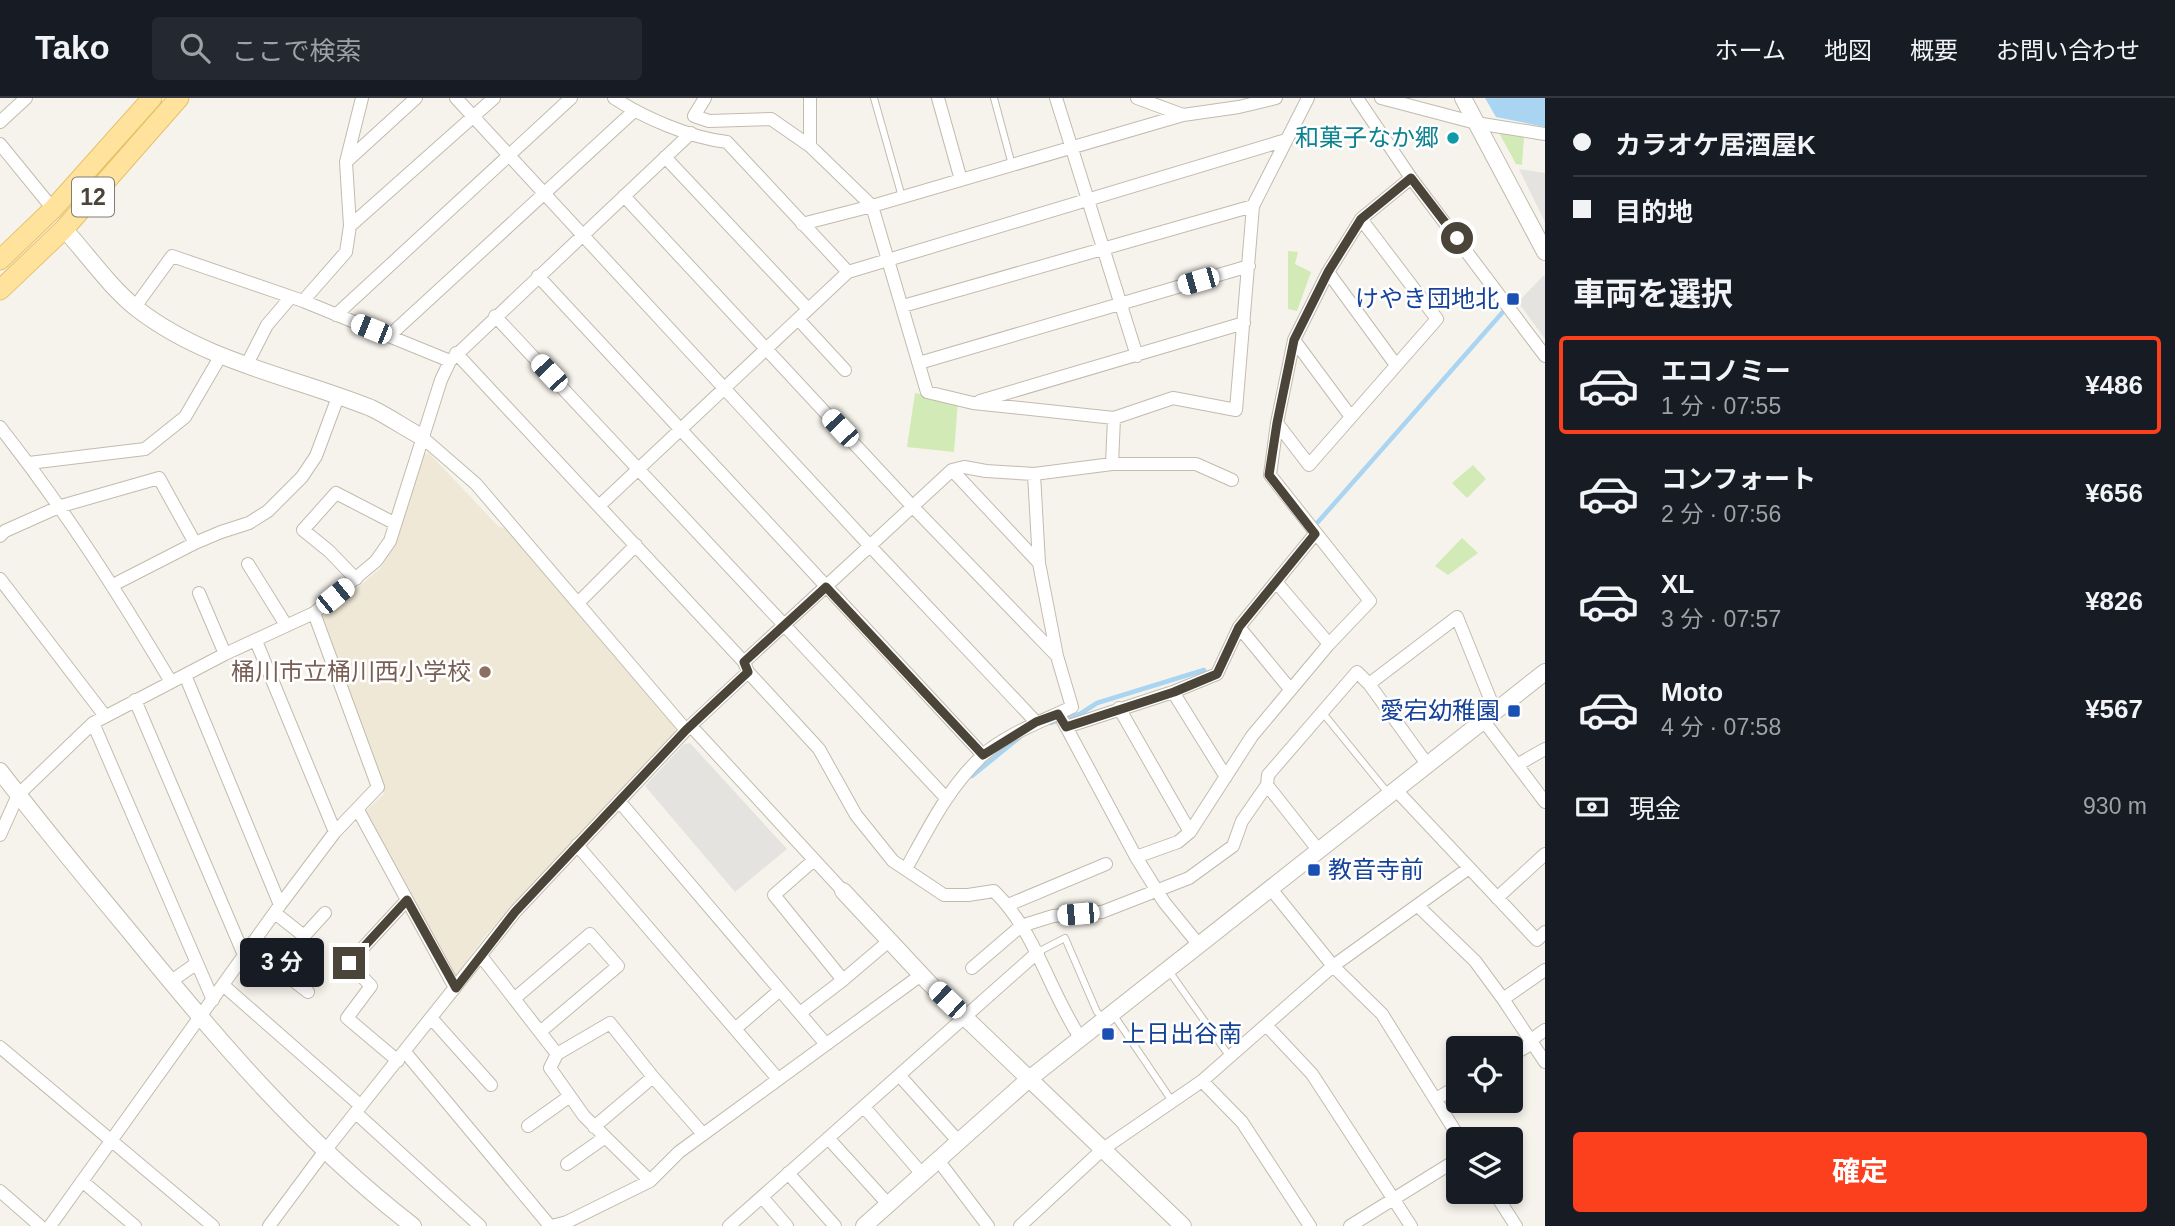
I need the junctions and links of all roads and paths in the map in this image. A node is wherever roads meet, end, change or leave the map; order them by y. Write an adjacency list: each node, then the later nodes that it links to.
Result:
1 (26, 98): 26 (street)
2 (152, 98): 46 (main road, 12)
3 (179, 98): 50 (main road, 12)
4 (362, 98): 36 (street)
5 (416, 98): 36 (street)
6 (456, 98): 25 (street)
7 (494, 98): 25 (street)
8 (571, 98): 34 (street)
9 (614, 98): 23 (street)
10 (705, 98): 32 (street)
11 (810, 98): 32 (street)
12 (874, 98): 42 (lane)
13 (938, 98): 39 (street)
14 (994, 98): 37 (lane)
15 (1056, 98): 33 (street)
16 (1137, 98): 24 (street)
17 (1276, 98): 24 (street)
18 (1308, 98): 30 (street)
19 (1357, 98): 38 (street)
20 (1381, 98): 22 (street)
21 (1462, 98): 27 (street)
22 (1407, 101): 27 (street)
23 (634, 111): 28 (street); 40 (street)
24 (1183, 115): 33 (street)
25 (473, 117): 34 (street); 49 (street)
26 (0, 122)
27 (1476, 123): 29 (street); 53 (street)
28 (691, 133): 35 (street); 48 (street)
29 (1545, 134)
30 (1286, 140): 43 (street); 45 (street)
31 (0, 144): 46 (street)
32 (810, 146): 44 (street)
33 (1072, 147): 37 (street); 43 (street)
34 (509, 155): 40 (street); 66 (street)
35 (665, 157): 41 (street); 65 (street)
36 (346, 162): 49 (street)
37 (1012, 165): 39 (street)
38 (1411, 178): 47 (street); 73 (street)
39 (961, 180): 42 (street)
40 (544, 194): 51 (street); 69 (street)
41 (624, 196): 51 (street); 71 (street)
42 (902, 197): 44 (street)
43 (1088, 199): 52 (street); 55 (street)
44 (872, 206): 48 (street); 55 (street)
45 (1253, 206): 52 (street); 56 (street)
46 (53, 209): 54 (main road, 12)
47 (1361, 219): 58 (street); 77 (street)
48 (802, 224): 57 (street)
49 (350, 226): 61 (street)
50 (64, 229): 60 (main road, 12); 64 (street)
51 (582, 235): 59 (street); 80 (street)
52 (1103, 248): 62 (street); 63 (street)
53 (1545, 252)
54 (0, 260)
55 (889, 260): 57 (street); 63 (street)
56 (1250, 265): 62 (street); 68 (street)
57 (848, 272): 65 (street)
58 (1328, 272): 70 (street); 77 (street)
59 (538, 276): 67 (street); 87 (street)
60 (0, 290)
61 (297, 299): 64 (street); 66 (street); 78 (street)
62 (1121, 303): 72 (street); 76 (street)
63 (903, 306): 76 (street)
64 (135, 307): 74 (street)
65 (803, 314): 71 (street); 79 (street)
66 (336, 315): 69 (street)
67 (495, 316): 75 (street); 91 (street)
68 (1244, 323): 72 (street); 84 (street)
69 (389, 336): 75 (street)
70 (1294, 340): 83 (street); 85 (street)
71 (766, 349): 80 (street); 97 (street)
72 (1137, 356): 82 (street)
73 (1545, 356)
74 (220, 357): 78 (street); 89 (street)
75 (453, 357): 88 (street); 96 (street)
76 (919, 363): 82 (street)
77 (1396, 365): 83 (street)
78 (246, 366): 81 (street)
79 (845, 370)
80 (724, 388): 87 (street); 103 (street)
81 (338, 397): 88 (street); 101 (street)
82 (973, 404): 84 (street)
83 (1351, 417): 85 (street)
84 (1114, 418): 90 (street)
85 (1277, 423): 100 (street)
86 (0, 427): 89 (street)
87 (680, 429): 91 (street); 110 (street)
88 (422, 437): 98 (street); 112 (street)
89 (29, 463): 95 (street)
90 (1112, 464): 93 (street); 94 (street)
91 (638, 469): 96 (street); 115 (street)
92 (952, 470): 93 (street); 97 (street); 104 (street)
93 (1034, 474): 104 (street)
94 (1232, 480)
95 (61, 506): 99 (street); 101 (street); 109 (street)
96 (599, 506): 102 (street)
97 (914, 507): 103 (street); 120 (street)
98 (394, 523): 107 (street); 107 (street)
99 (2, 531)
100 (1315, 534): 108 (street); 118 (street)
101 (195, 543): 109 (street)
102 (636, 545): 112 (street); 121 (street)
103 (870, 547): 110 (street); 134 (street)
104 (1039, 563): 120 (street)
105 (248, 564): 114 (street)
106 (0, 579): 133 (street)
107 (356, 579): 113 (street)
108 (1276, 583): 116 (street); 118 (street)
109 (113, 585): 124 (street)
110 (826, 587): 115 (street); 139 (street)
111 (199, 593): 119 (street)
112 (578, 603): 137 (street)
113 (314, 613): 114 (street); 150 (street)
114 (286, 625): 117 (street)
115 (784, 625): 121 (street); 147 (street)
116 (1239, 627): 126 (street); 127 (street)
117 (256, 641): 119 (street); 151 (street)
118 (1329, 644): 126 (street)
119 (225, 654): 123 (street)
120 (1057, 656): 131 (street)
121 (746, 667): 137 (street); 161 (street)
122 (1545, 672): 132 (street)
123 (185, 675): 124 (street); 169 (street)
124 (171, 682): 128 (street)
125 (1369, 684): 130 (street); 132 (street); 140 (street)
126 (1290, 689): 143 (street)
127 (1174, 692): 129 (street); 143 (street)
128 (135, 700): 133 (street); 175 (street)
129 (1119, 708): 136 (street); 152 (street)
130 (1322, 712): 144 (street); 145 (lane)
131 (1058, 714): 134 (street); 136 (street)
132 (1489, 715): 140 (street); 141 (street)
133 (105, 716): 135 (street)
134 (1036, 722): 139 (street)
135 (93, 723): 146 (street); 178 (street)
136 (1066, 727): 157 (street)
137 (689, 728): 148 (street); 158 (street)
138 (1545, 749): 141 (street)
139 (983, 755): 147 (street)
140 (1427, 764): 145 (street)
141 (1517, 765): 149 (street)
142 (0, 771): 146 (street)
143 (1226, 777): 152 (street)
144 (1267, 785): 155 (street); 164 (street)
145 (1393, 792): 155 (street); 160 (street)
146 (18, 795): 153 (street); 185 (street)
147 (946, 798): 161 (street)
148 (620, 801): 154 (street); 188 (street)
149 (1545, 802)
150 (358, 810): 151 (street); 166 (street)
151 (335, 832): 169 (street)
152 (1190, 832): 157 (street)
153 (0, 835)
154 (577, 845): 177 (street); 199 (street)
155 (1319, 851): 162 (street)
156 (1545, 854): 165 (street)
157 (1136, 857): 164 (street)
158 (814, 860): 163 (street); 184 (street)
159 (1106, 864): 167 (street)
160 (1469, 868): 165 (street); 168 (street)
161 (906, 869): 167 (street)
162 (1271, 889): 174 (street); 179 (street)
163 (843, 891): 173 (street)
164 (1158, 892): 171 (street); 174 (street)
165 (1497, 898): 172 (street)
166 (407, 900): 187 (street); 208 (street)
167 (1008, 905): 171 (street)
168 (1418, 906): 179 (street); 191 (street)
169 (278, 909): 170 (street); 175 (street)
170 (325, 913)
171 (1021, 926): 176 (street); 180 (street)
172 (1545, 932)
173 (889, 941): 183 (street); 184 (street)
174 (1199, 944): 181 (street)
175 (247, 951): 186 (street); 189 (street)
176 (1038, 953): 195 (lane); 196 (street); 202 (street)
177 (481, 956): 187 (street); 190 (street)
178 (197, 962): 185 (street); 192 (street)
179 (1333, 966): 198 (street); 219 (street)
180 (972, 968)
181 (1168, 970): 195 (street); 209 (lane)
182 (1545, 970): 191 (street)
183 (921, 975): 196 (street); 204 (street)
184 (843, 980): 193 (street)
185 (170, 982): 194 (street)
186 (223, 985): 192 (street); 222 (street)
187 (456, 988): 197 (street)
188 (780, 989): 193 (street); 199 (street)
189 (308, 992)
190 (514, 999): 201 (street); 201 (street)
191 (1503, 999): 203 (street)
192 (213, 1000): 194 (street)
193 (800, 1013): 204 (street)
194 (200, 1017): 229 (street); 232 (street)
195 (1109, 1017): 202 (street); 220 (lane)
196 (965, 1018): 211 (street); 214 (street)
197 (432, 1019): 208 (street); 216 (street)
198 (1267, 1026): 209 (street); 242 (street)
199 (735, 1029): 213 (street)
200 (1545, 1030): 203 (street)
201 (540, 1032): 207 (street)
202 (1081, 1039): 214 (street)
203 (1532, 1041): 206 (street); 210 (street)
204 (825, 1043): 213 (street)
205 (0, 1047): 229 (street)
206 (1523, 1047)
207 (557, 1054): 212 (street); 218 (street)
208 (402, 1057): 222 (street); 252 (street)
209 (1231, 1058): 215 (street)
210 (1545, 1062)
211 (899, 1075): 221 (street); 230 (street)
212 (653, 1077): 224 (street); 226 (street)
213 (778, 1079): 226 (street)
214 (1030, 1079): 230 (street); 231 (street)
215 (1202, 1081): 220 (street); 260 (street)
216 (491, 1085)
217 (1446, 1093): 219 (street)
218 (570, 1096): 223 (street); 224 (street)
219 (1436, 1099): 225 (street)
220 (1172, 1101): 231 (street)
221 (864, 1107): 228 (street); 237 (street)
222 (359, 1110): 232 (street); 251 (street)
223 (528, 1126)
224 (594, 1127): 227 (street)
225 (1453, 1127)
226 (704, 1134): 239 (street)
227 (604, 1138): 234 (street); 239 (street)
228 (828, 1138): 236 (street); 243 (street)
229 (111, 1141): 238 (street); 249 (street)
230 (959, 1142): 233 (street)
231 (1103, 1149): 258 (street); 259 (street)
232 (324, 1152): 245 (street); 250 (street)
233 (938, 1160): 237 (street); 257 (street)
234 (567, 1164)
235 (1446, 1166): 242 (street)
236 (788, 1173): 241 (street); 255 (street)
237 (922, 1174): 243 (street)
238 (82, 1181): 247 (street); 248 (street)
239 (650, 1181): 252 (street)
240 (0, 1191): 246 (street)
241 (762, 1197): 253 (street); 254 (street)
242 (1394, 1198): 261 (street); 262 (street)
243 (888, 1204): 256 (street)
244 (1502, 1204): 263 (street)
245 (274, 1224)
246 (40, 1226)
247 (50, 1226)
248 (135, 1226)
249 (213, 1226)
250 (413, 1226)
251 (480, 1226)
252 (551, 1226)
253 (729, 1226)
254 (787, 1226)
255 (835, 1226)
256 (864, 1226)
257 (988, 1226)
258 (1020, 1226)
259 (1183, 1226)
260 (1310, 1226)
261 (1350, 1226)
262 (1411, 1226)
263 (1516, 1226)

